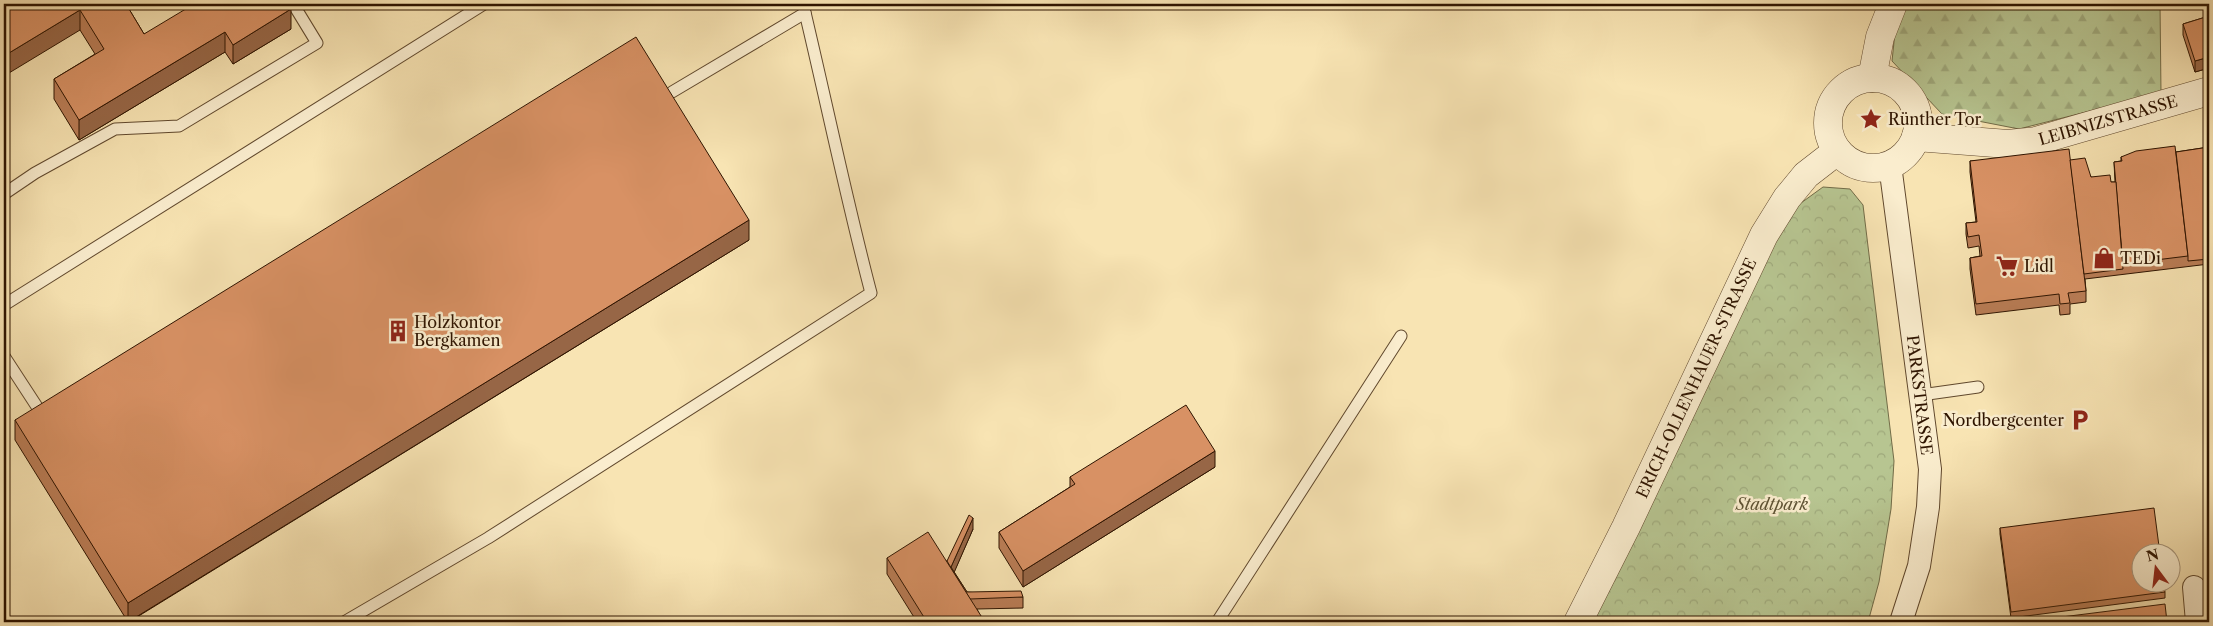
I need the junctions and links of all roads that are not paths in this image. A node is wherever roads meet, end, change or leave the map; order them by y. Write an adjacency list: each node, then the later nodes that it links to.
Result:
1 (300, 4): 11 (lane)
2 (484, 4): 12 (lane)
3 (1893, 4): 5 (street)
4 (804, 8): 7 (lane); 19 (lane)
5 (1872, 78): 8 (street); 9 (street)
6 (2209, 91): 8 (street, LEIBNIZSTRASSE)
7 (672, 92)
8 (1916, 137): 10 (street)
9 (1837, 151): 10 (street); 21 (street, ERICH-OLLENHAUER-STRASSE)
10 (1890, 164): 16 (street, PARKSTRASSE)
11 (4, 194)
12 (4, 305)
13 (1401, 336): 20 (lane)
14 (4, 356): 17 (lane)
15 (1978, 387): 16 (lane)
16 (1921, 395): 22 (street, PARKSTRASSE)
17 (46, 421)
18 (2194, 587): 23 (street)
19 (344, 622)
20 (1217, 622)
21 (1578, 622)
22 (1901, 622)
23 (2197, 622)

